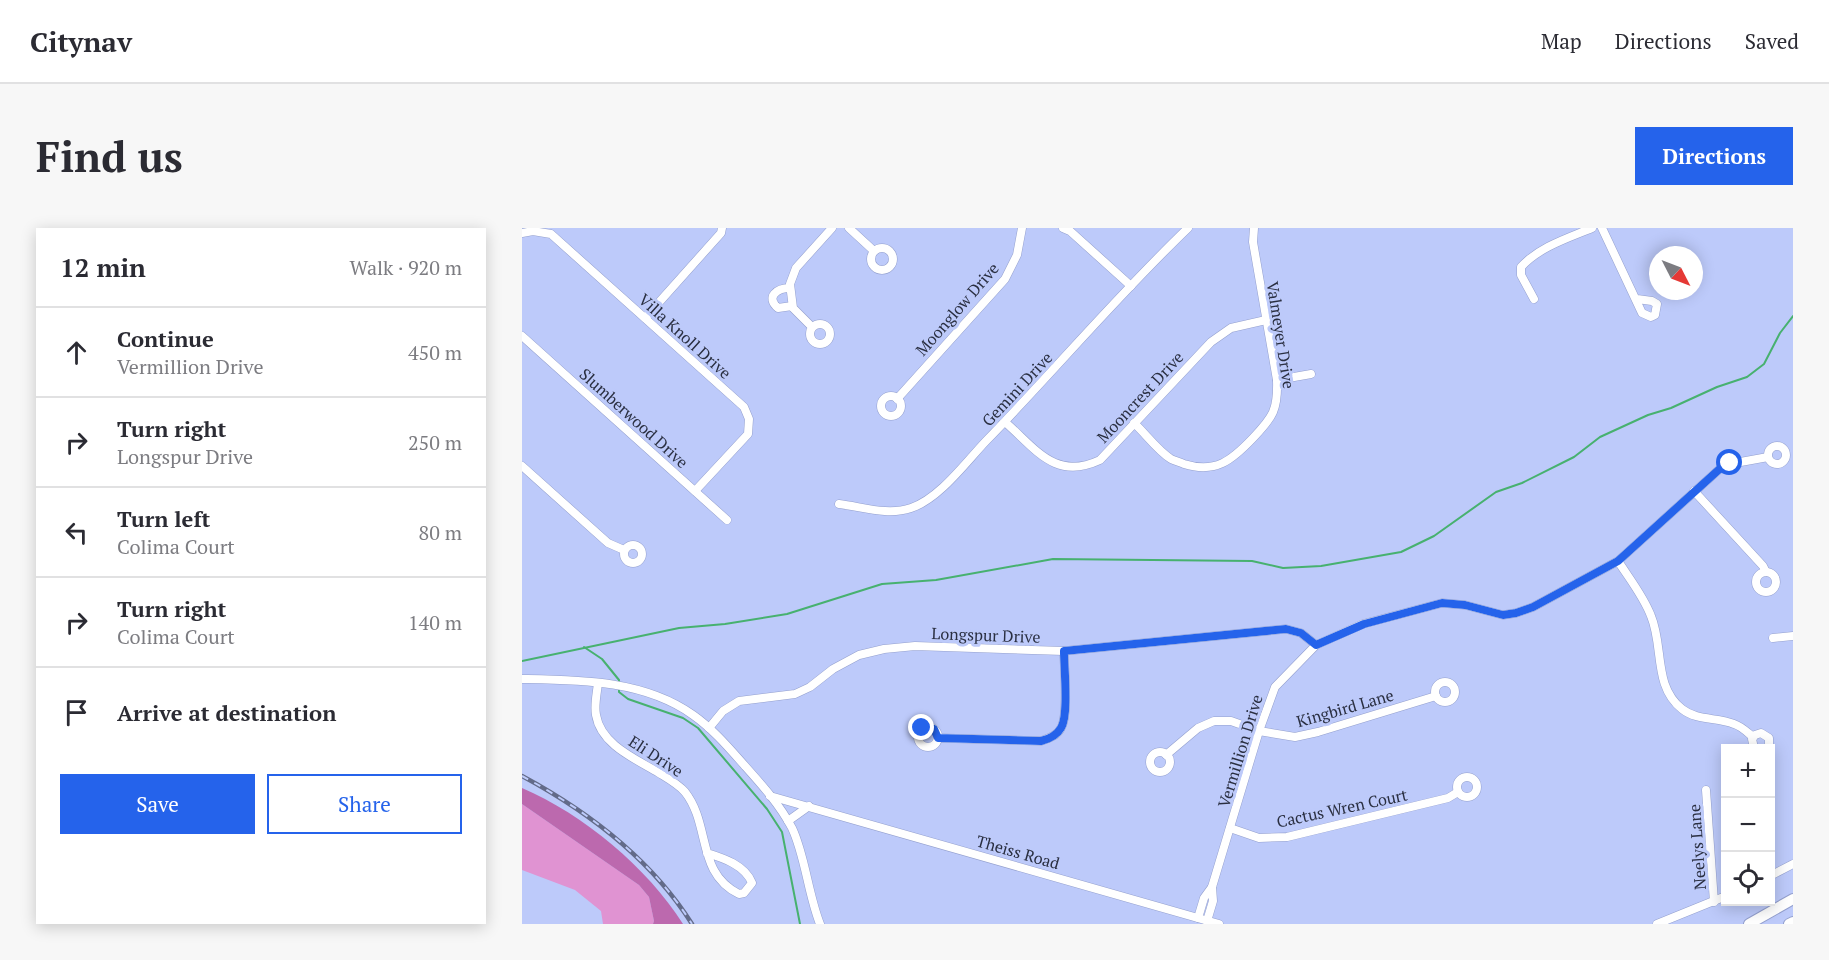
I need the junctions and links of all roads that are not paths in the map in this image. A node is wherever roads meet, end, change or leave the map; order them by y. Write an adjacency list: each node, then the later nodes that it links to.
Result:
1 (722, 228): 17 (street)
2 (832, 228): 13 (street)
3 (849, 228): 11 (street)
4 (1022, 228): 23 (street, Moonglow Drive)
5 (1063, 228): 12 (street)
6 (1188, 228): 12 (street, Gemini Drive)
7 (1254, 228): 18 (street, Valmeyer Drive)
8 (1592, 228): 14 (street)
9 (1602, 228): 15 (street)
10 (522, 233): 17 (street, Villa Knoll Drive)
11 (874, 251)
12 (1131, 286): 24 (street, Gemini Drive)
13 (790, 288): 16 (street); 16 (street)
14 (1534, 299)
15 (1636, 299)
16 (792, 306): 19 (street)
17 (645, 318): 28 (street, Villa Knoll Drive)
18 (1266, 320): 22 (street, Valmeyer Drive); 25 (street, Mooncrest Drive)
19 (812, 327)
20 (522, 336): 28 (street, Slumberwood Drive)
21 (1311, 374): 22 (street)
22 (1277, 381): 25 (street, Valmeyer Drive)
23 (897, 399)
24 (1005, 422): 25 (street, Mooncrest Drive); 30 (street, Gemini Drive)
25 (1134, 423)
26 (1768, 457): 29 (street, Vermillion Drive)
27 (522, 466): 32 (street)
28 (695, 491): 31 (street, Slumberwood Drive)
29 (1694, 491): 33 (street, Vermillion Drive); 34 (street)
30 (839, 504)
31 (727, 520)
32 (624, 550)
33 (1618, 561): 37 (street, Vermillion Drive); 44 (street)
34 (1766, 572)
35 (1793, 636): 36 (street)
36 (1773, 638)
37 (1316, 645): 38 (street, Longspur Drive); 43 (street, Vermillion Drive)
38 (1064, 651): 42 (street, Longspur Drive); 45 (street)
39 (522, 679): 40 (street)
40 (598, 683): 42 (street); 55 (street, Eli Drive)
41 (1436, 696): 43 (street, Kingbird Lane)
42 (709, 728): 51 (street)
43 (1259, 731): 48 (street, Kingbird Lane); 54 (street, Vermillion Drive)
44 (1753, 737): 46 (street); 47 (street)
45 (938, 738)
46 (1752, 744)
47 (1768, 744)
48 (1166, 755)
49 (1706, 790): 61 (street, Neelys Lane)
50 (1458, 792): 54 (street, Cactus Wren Court)
51 (770, 795): 52 (street, Theiss Road); 53 (street)
52 (809, 806): 53 (street); 62 (street, Theiss Road)
53 (788, 821): 65 (street)
54 (1230, 828): 58 (street, Vermillion Drive)
55 (707, 853): 55 (street, Eli Drive)
56 (1793, 864): 57 (street)
57 (1775, 873)
58 (1212, 887): 62 (street, Vermillion Drive); 63 (street, Vermillion Drive)
59 (1721, 898): 61 (street)
60 (1793, 899): 68 (highway)
61 (1714, 902): 67 (street)
62 (1198, 918): 63 (street, Theiss Road)
63 (1208, 921): 66 (street, Theiss Road)
64 (1793, 922): 69 (highway)
65 (820, 924)
66 (1219, 924)
67 (1657, 924)
68 (1749, 924)
69 (1789, 924)

